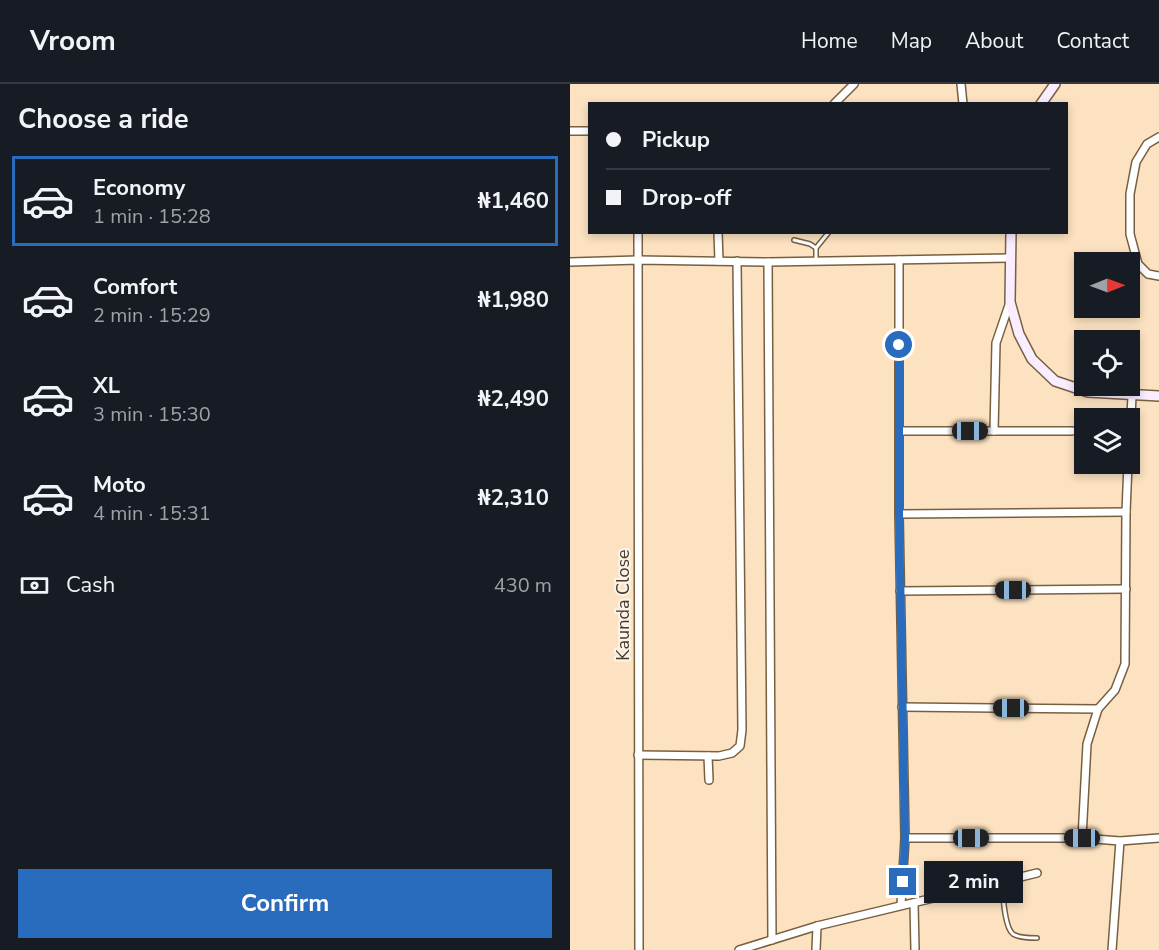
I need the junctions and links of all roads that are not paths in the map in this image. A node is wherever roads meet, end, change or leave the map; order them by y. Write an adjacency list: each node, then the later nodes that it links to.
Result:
1 (854, 84): 4 (street)
2 (962, 84): 5 (street)
3 (1054, 84): 6 (street)
4 (836, 102)
5 (963, 102)
6 (1042, 102)
7 (570, 132): 8 (street)
8 (588, 132)
9 (1159, 137): 24 (street)
10 (638, 234): 17 (street, Kaunda Close)
11 (718, 234): 19 (street)
12 (827, 234): 15 (lane)
13 (1011, 234): 16 (street)
14 (794, 240): 15 (lane)
15 (816, 248): 21 (lane)
16 (1010, 258): 18 (street); 25 (street)
17 (638, 260): 19 (street); 22 (street); 41 (street, Kaunda Close)
18 (899, 260): 21 (street); 31 (street)
19 (719, 261): 20 (street)
20 (738, 261): 23 (street); 42 (street)
21 (816, 261): 23 (street)
22 (570, 262)
23 (768, 262): 54 (street)
24 (1159, 276)
25 (1010, 302): 26 (street); 32 (street)
26 (1074, 387)
27 (1132, 396): 30 (street)
28 (1140, 396): 29 (street)
29 (1159, 396)
30 (1131, 408)
31 (899, 430): 32 (street); 36 (street)
32 (994, 431): 33 (street)
33 (1072, 431)
34 (1128, 474): 35 (street)
35 (1126, 512): 36 (street); 37 (street)
36 (899, 514): 38 (street)
37 (1126, 589): 38 (street); 40 (street)
38 (900, 591): 39 (street)
39 (902, 708): 40 (street); 44 (street)
40 (1098, 709): 45 (street)
41 (639, 755): 42 (street); 55 (street, Kaunda Close)
42 (708, 756): 43 (street)
43 (709, 780)
44 (905, 838): 45 (street); 51 (street)
45 (1082, 838): 47 (street)
46 (1159, 838): 47 (street)
47 (1120, 841): 59 (street)
48 (1036, 873): 49 (street)
49 (1002, 880): 50 (street); 53 (lane)
50 (914, 903): 51 (street); 58 (street)
51 (901, 904): 52 (street)
52 (817, 926): 54 (street); 57 (street)
53 (1037, 938)
54 (772, 940): 56 (street)
55 (639, 950)
56 (739, 950)
57 (816, 950)
58 (915, 950)
59 (1112, 950)

